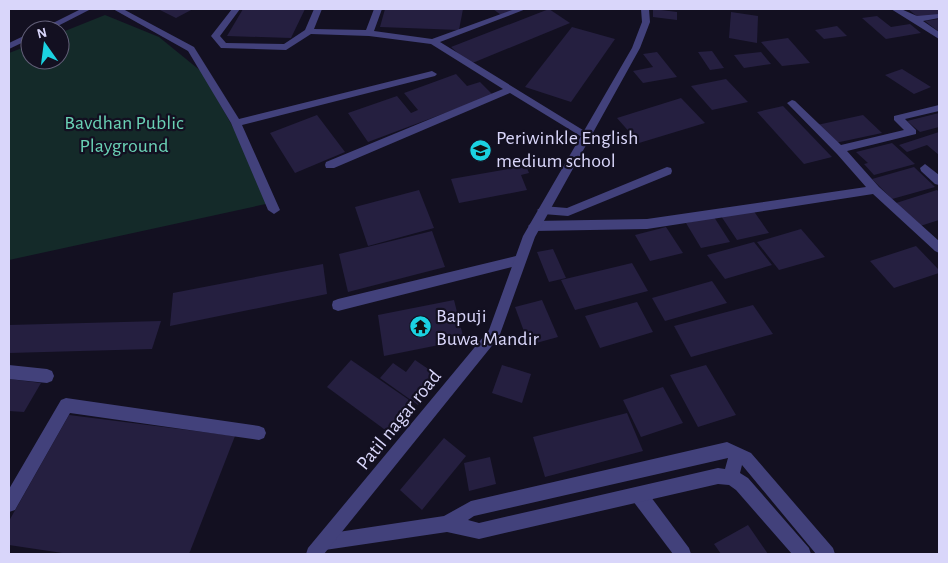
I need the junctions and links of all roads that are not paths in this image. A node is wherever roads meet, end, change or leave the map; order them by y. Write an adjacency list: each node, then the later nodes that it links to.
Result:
1 (87, 9): 11 (street)
2 (118, 9): 20 (street)
3 (236, 9): 12 (street)
4 (318, 9): 12 (street)
5 (378, 9): 13 (street)
6 (645, 9): 21 (street, Patil nagar road)
7 (895, 9): 10 (street)
8 (524, 10): 15 (street)
9 (939, 16): 10 (street)
10 (916, 19): 14 (street)
11 (64, 20)
12 (309, 31): 13 (street)
13 (369, 33): 15 (street)
14 (939, 36)
15 (433, 42): 17 (street)
16 (432, 74): 20 (street)
17 (510, 88): 21 (street); 23 (street)
18 (792, 103): 22 (street)
19 (939, 108): 22 (street)
20 (236, 123): 28 (street)
21 (586, 134): 29 (street, Patil nagar road)
22 (841, 151): 27 (street)
23 (330, 165)
24 (925, 168): 26 (street)
25 (668, 172): 29 (street)
26 (939, 181)
27 (875, 190): 30 (street); 31 (street)
28 (274, 210)
29 (543, 210): 30 (street, Patil nagar road)
30 (534, 226): 32 (street, Patil nagar road)
31 (939, 248)
32 (520, 260): 33 (street); 42 (street, Patil nagar road)
33 (338, 305)
34 (9, 372): 35 (street)
35 (47, 376)
36 (260, 434): 40 (street)
37 (737, 454): 38 (street); 41 (street); 45 (street)
38 (731, 477): 39 (street); 44 (street)
39 (639, 494): 41 (street); 43 (street)
40 (9, 504)
41 (447, 524): 42 (street)
42 (319, 548)
43 (683, 554)
44 (803, 554)
45 (827, 554)

